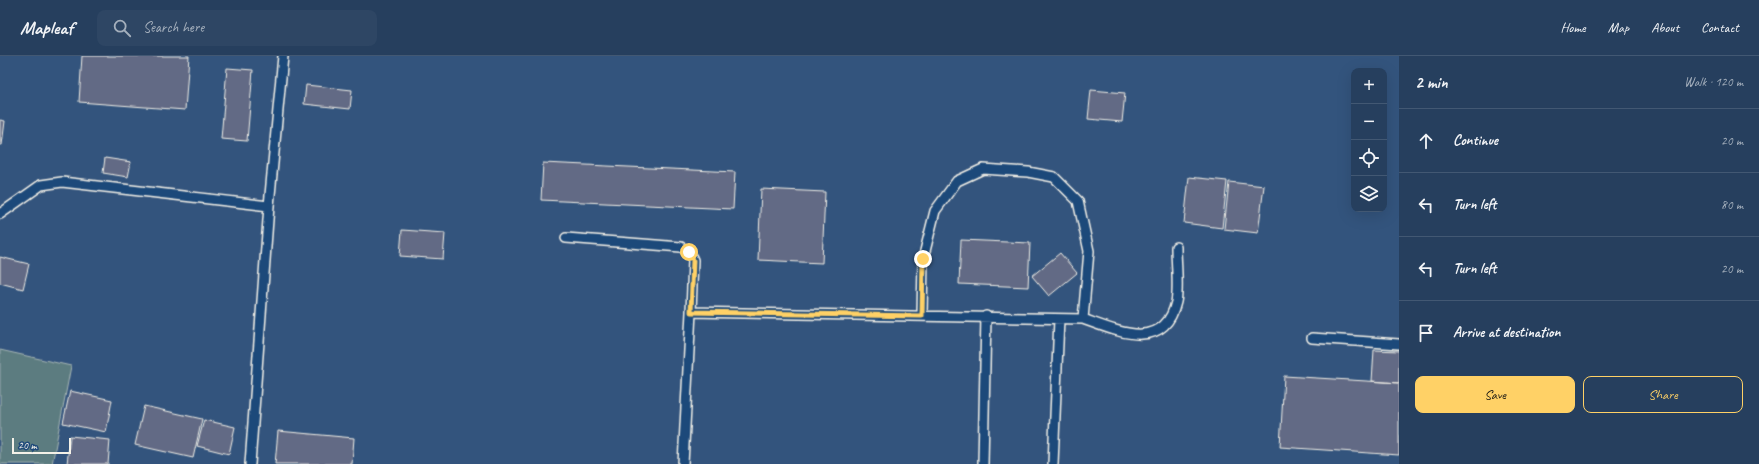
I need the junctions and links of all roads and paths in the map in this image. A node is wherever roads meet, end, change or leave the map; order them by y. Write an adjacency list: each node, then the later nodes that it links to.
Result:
1 (283, 56): 2 (lane)
2 (269, 206): 3 (lane); 13 (lane)
3 (0, 214)
4 (566, 238): 6 (lane)
5 (1176, 247): 10 (lane)
6 (691, 312): 7 (lane); 14 (lane)
7 (922, 316): 8 (lane); 10 (lane)
8 (986, 316): 9 (lane); 15 (lane)
9 (1060, 319): 10 (lane); 16 (lane)
10 (1083, 320)
11 (1312, 338): 12 (lane)
12 (1399, 344)
13 (250, 464)
14 (683, 464)
15 (983, 464)
16 (1053, 464)

